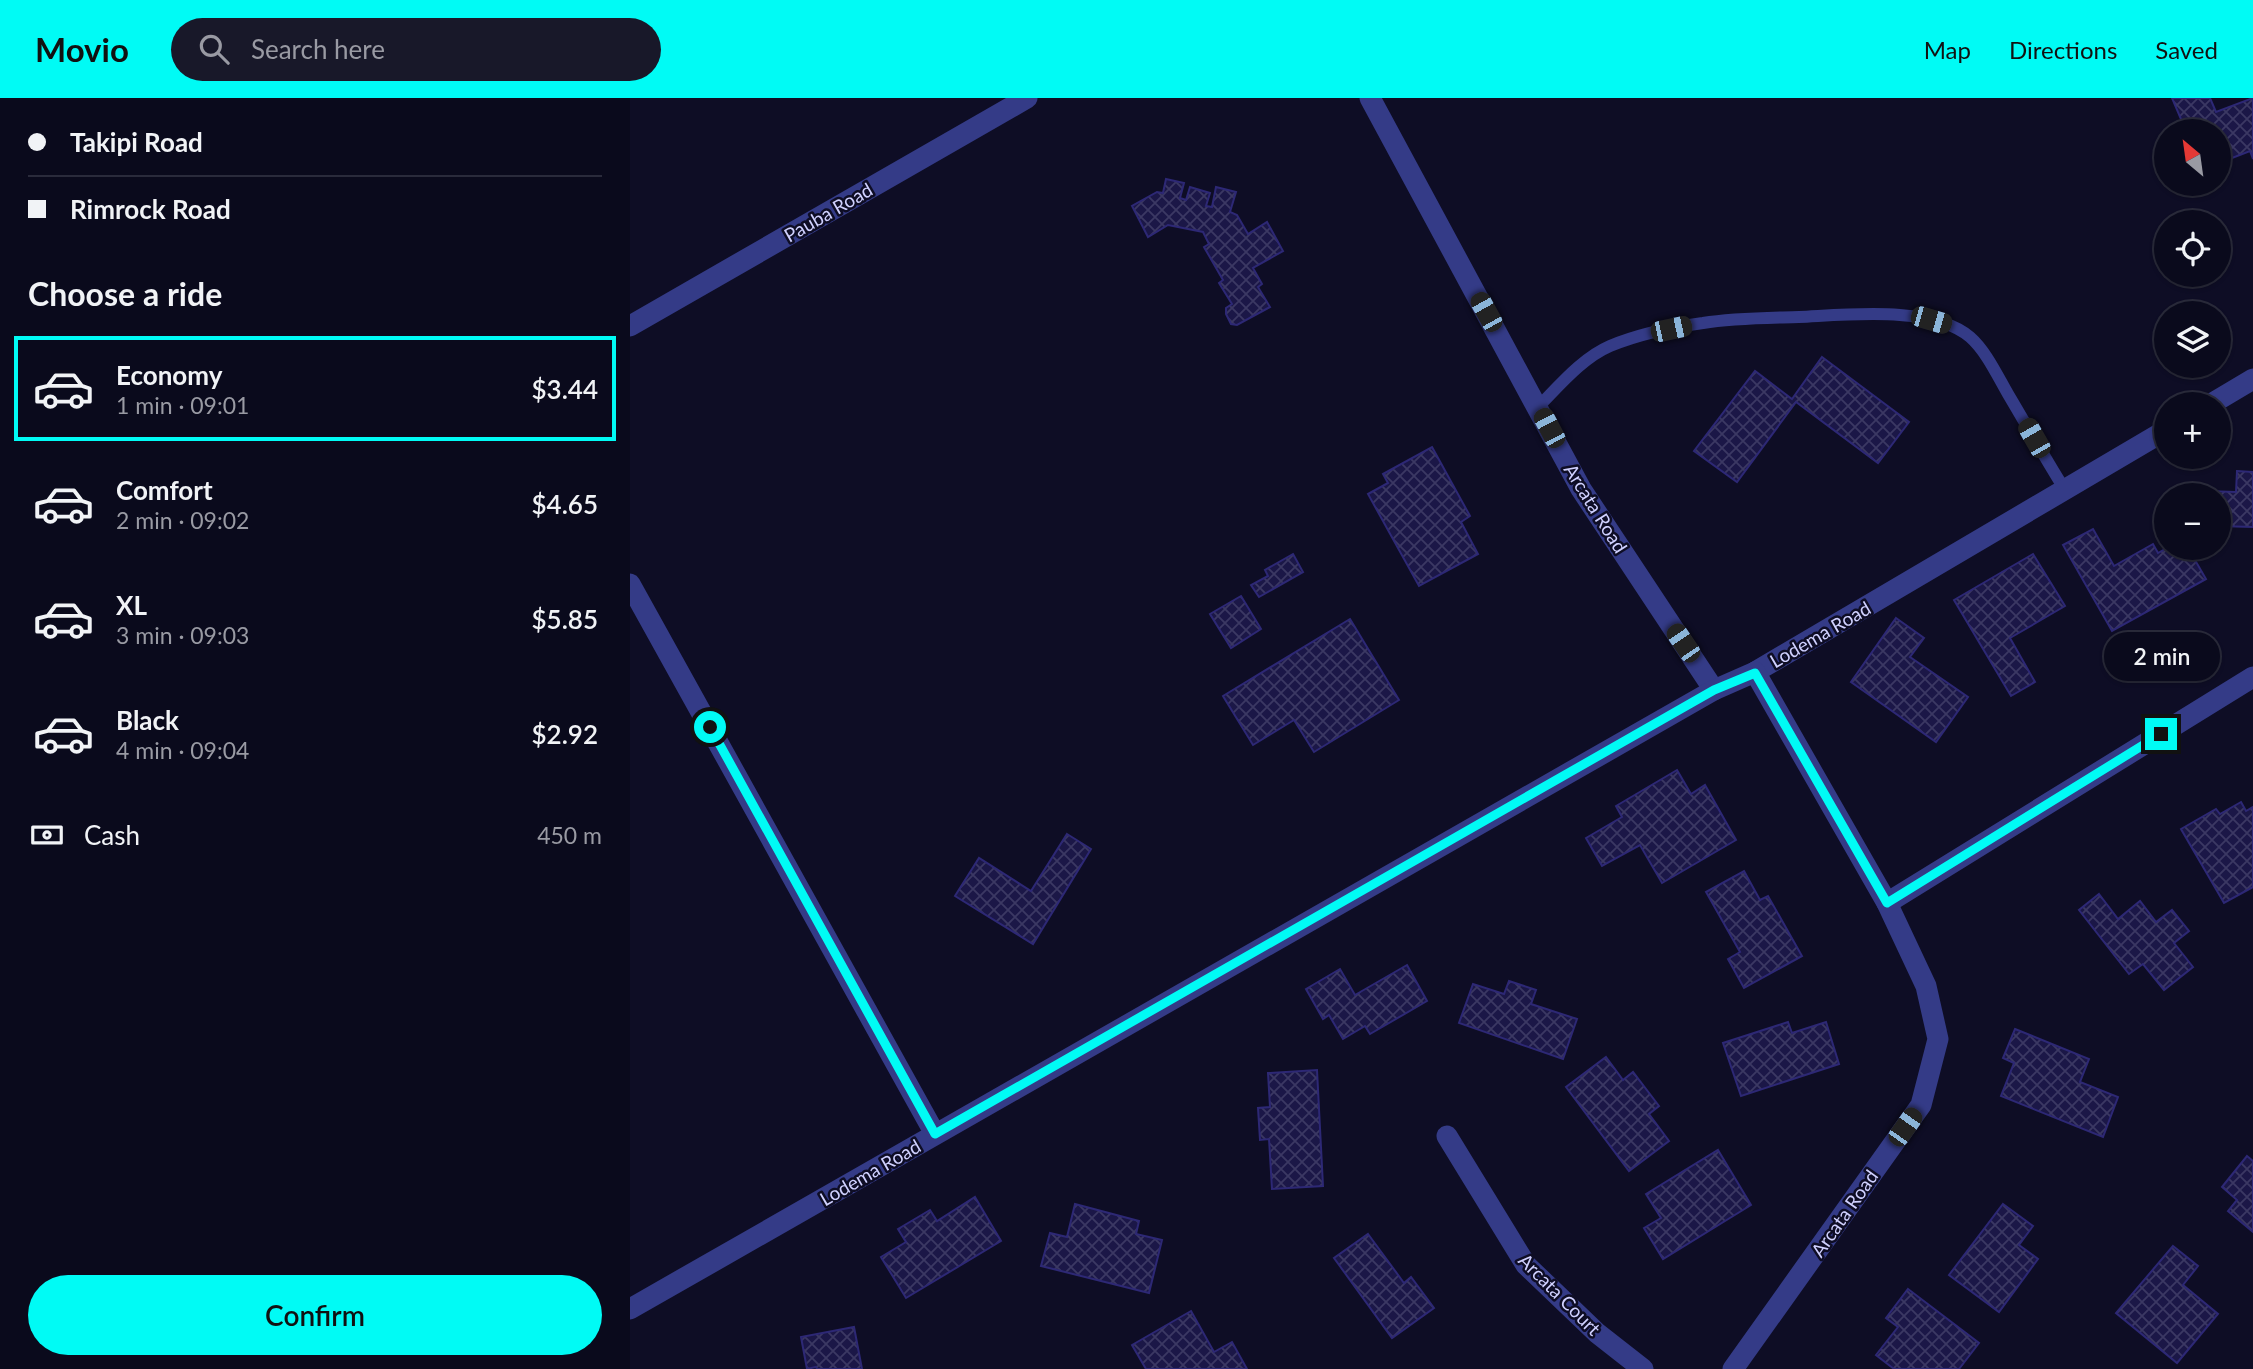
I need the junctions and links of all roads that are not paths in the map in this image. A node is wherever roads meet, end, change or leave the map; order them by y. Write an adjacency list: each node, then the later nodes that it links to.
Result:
1 (1027, 98): 3 (street, Pauba Road)
2 (1370, 98): 6 (street, Arcata Road)
3 (630, 326)
4 (2253, 379): 5 (street)
5 (2231, 392)
6 (1538, 407): 8 (lane); 12 (street, Arcata Road)
7 (2154, 437): 8 (street, Lodema Road)
8 (2064, 490): 10 (street, Lodema Road)
9 (630, 584): 14 (street)
10 (1755, 673): 12 (street, Lodema Road); 13 (street, Arcata Road)
11 (2253, 677): 13 (street)
12 (1714, 690): 14 (street, Lodema Road)
13 (1887, 903): 18 (street, Arcata Road)
14 (935, 1134): 16 (street, Lodema Road)
15 (1447, 1136): 17 (street, Arcata Court)
16 (630, 1309)
17 (1643, 1369)
18 (1733, 1369)

